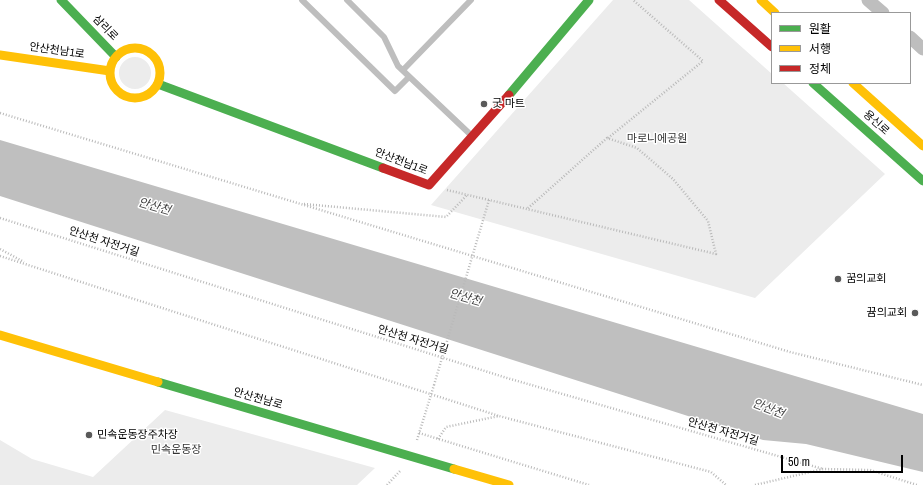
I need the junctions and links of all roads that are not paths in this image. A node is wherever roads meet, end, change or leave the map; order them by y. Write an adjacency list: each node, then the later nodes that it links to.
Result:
1 (61, 0): 15 (street, 삼리로)
2 (302, 0): 18 (lane)
3 (347, 0): 16 (lane)
4 (471, 0): 16 (lane)
5 (589, 0): 22 (street, 안산천남1로)
6 (719, 0): 12 (street)
7 (761, 0): 9 (street)
8 (869, 0): 10 (street)
9 (774, 12)
10 (882, 12)
11 (911, 38): 13 (street)
12 (771, 46)
13 (923, 49)
14 (0, 55): 17 (street, 안산천남1로)
15 (116, 57): 17 (street); 19 (street)
16 (403, 70): 18 (lane)
17 (110, 72): 19 (street)
18 (409, 77): 22 (lane)
19 (158, 84): 22 (street, 안산천남1로)
20 (813, 84): 24 (street, 용신로)
21 (854, 84): 23 (street, 용신로)
22 (472, 137)
23 (923, 146)
24 (923, 182)
25 (0, 335): 26 (street, 안산천남로)
26 (509, 485)

